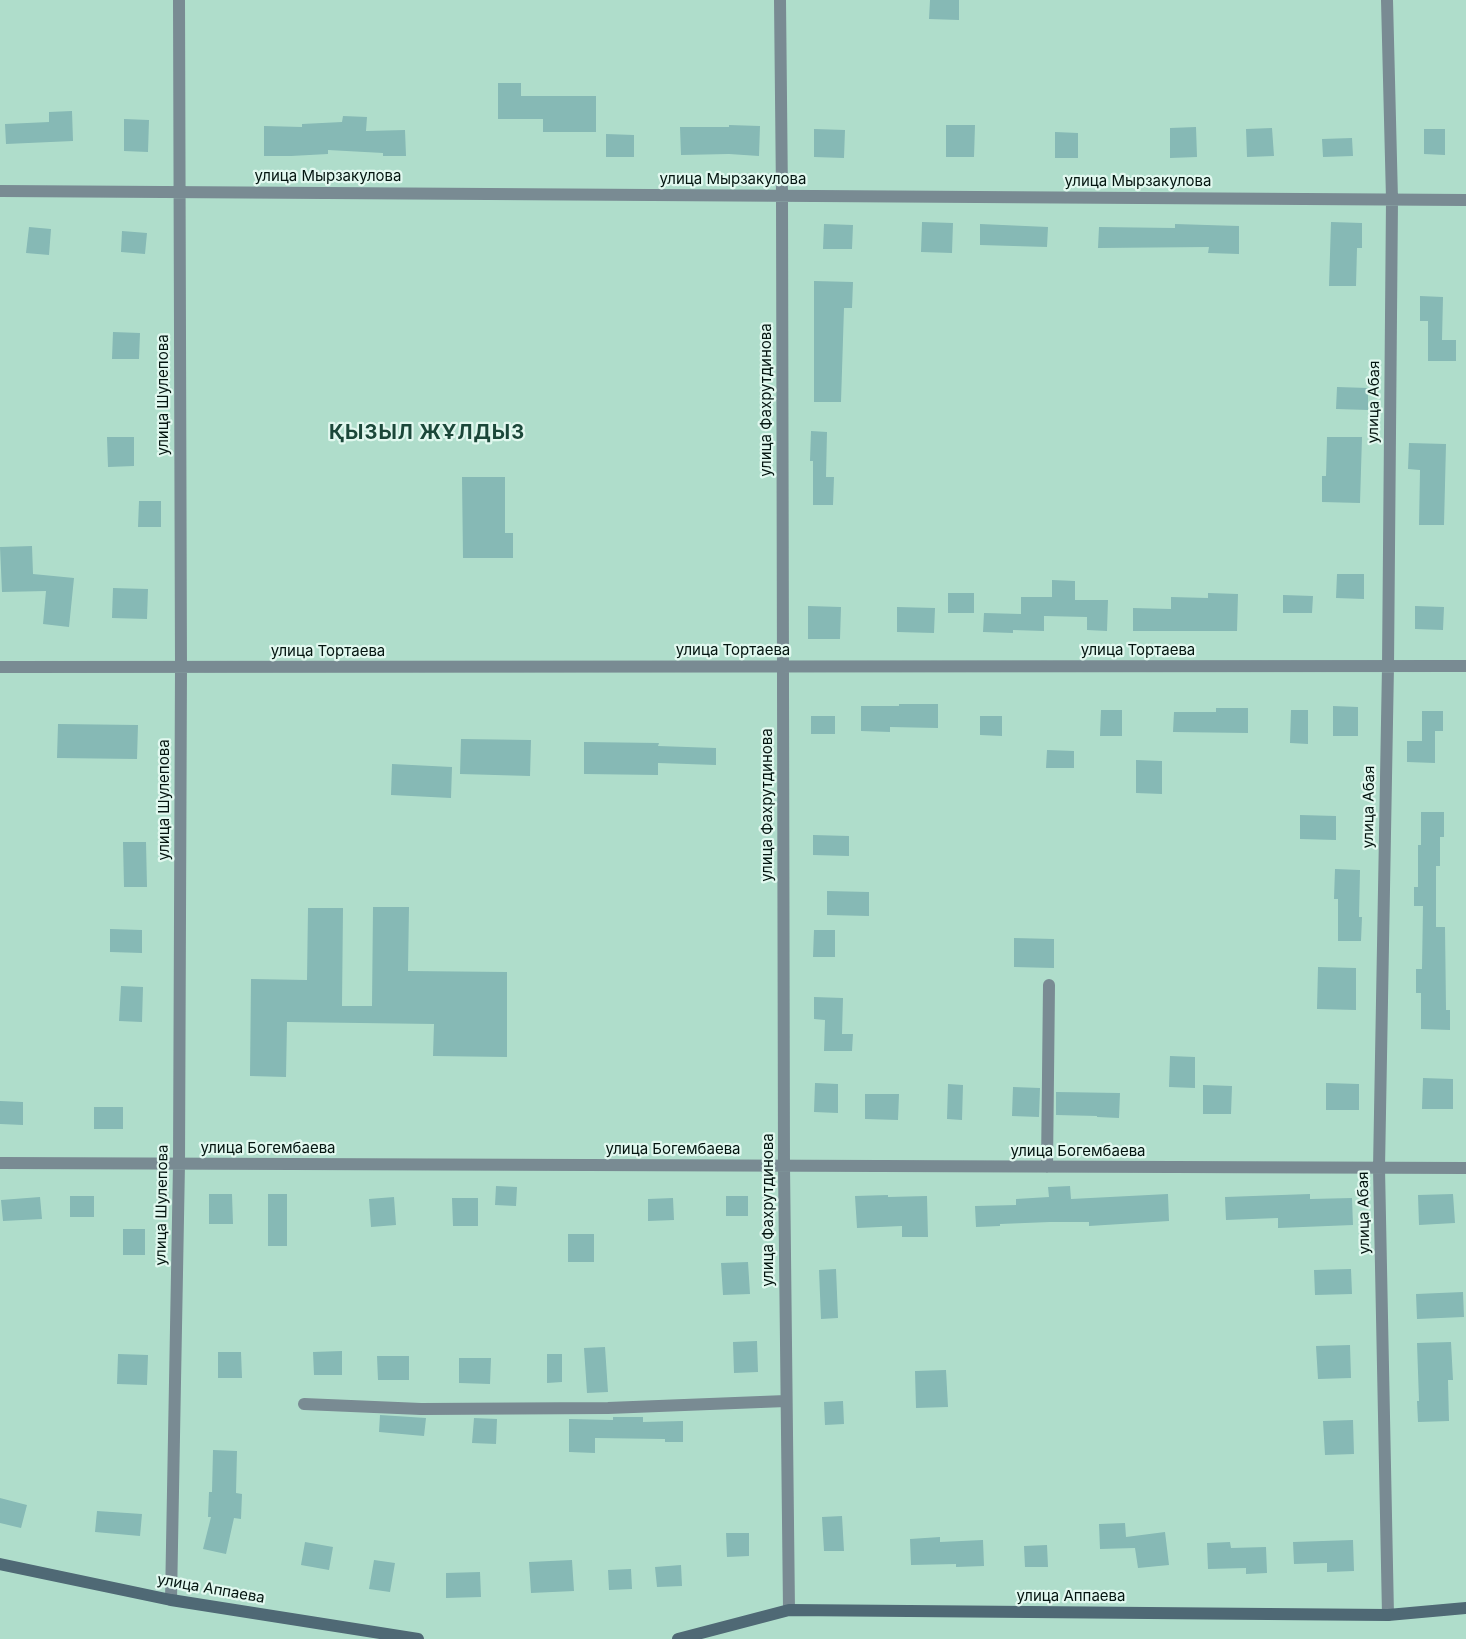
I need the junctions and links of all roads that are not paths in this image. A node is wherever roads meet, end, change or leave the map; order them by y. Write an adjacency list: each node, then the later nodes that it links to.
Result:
1 (178, 0): 5 (street, улица Шулепова)
2 (780, 0): 6 (street, улица Фахрутдинова)
3 (1387, 0): 7 (street, улица Абая)
4 (0, 191): 5 (street, улица Мырзакулова)
5 (178, 192): 6 (street, улица Мырзакулова); 12 (street, улица Шулепова)
6 (782, 195): 7 (street, улица Мырзакулова); 13 (street, улица Фахрутдинова)
7 (1392, 199): 8 (street, улица Мырзакулова); 9 (street, улица Абая)
8 (1466, 200)
9 (1388, 666): 10 (street, улица Тортаева); 13 (street, улица Тортаева); 19 (street, улица Абая)
10 (1466, 666)
11 (0, 667): 12 (street, улица Тортаева)
12 (181, 667): 13 (street, улица Тортаева); 16 (street, улица Шулепова)
13 (782, 667): 17 (street, улица Фахрутдинова)
14 (1049, 985): 18 (street)
15 (0, 1163): 16 (street, улица Богембаева)
16 (179, 1164): 17 (street, улица Богембаева); 24 (street, улица Шулепова)
17 (784, 1166): 18 (street, улица Богембаева); 21 (street, улица Фахрутдинова)
18 (1047, 1167): 19 (street, улица Богембаева)
19 (1379, 1168): 20 (street, улица Богембаева); 27 (street, улица Абая)
20 (1466, 1168)
21 (786, 1400): 22 (street); 26 (street, улица Фахрутдинова)
22 (304, 1404)
23 (0, 1564): 24 (main road, улица Аппаева)
24 (172, 1600): 28 (main road, улица Аппаева)
25 (1466, 1608): 27 (main road, улица Аппаева)
26 (789, 1610): 27 (main road, улица Аппаева); 29 (main road, улица Аппаева)
27 (1388, 1615)
28 (418, 1639)
29 (678, 1639)

